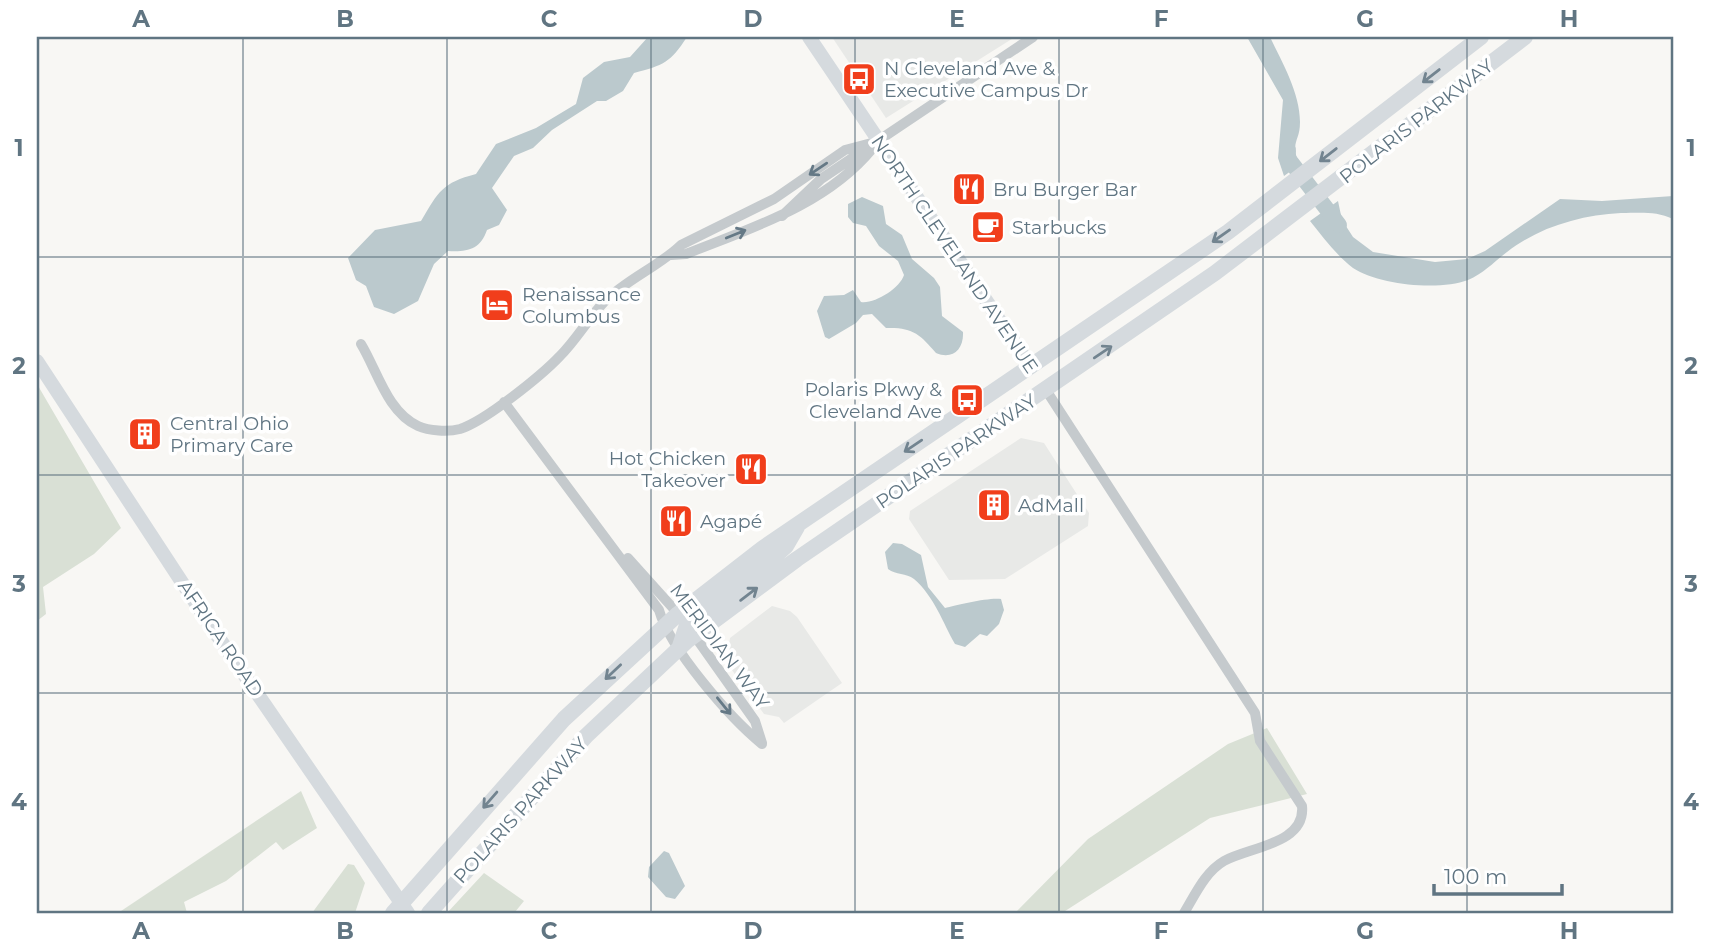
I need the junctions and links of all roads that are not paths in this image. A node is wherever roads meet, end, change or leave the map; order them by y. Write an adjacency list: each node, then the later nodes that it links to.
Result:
1 (809, 37): 5 (street, NORTH CLEVELAND AVENUE)
2 (1033, 37): 5 (street)
3 (1480, 37): 9 (main road, POLARIS PARKWAY, one-way to 9)
4 (1525, 37): 10 (main road, POLARIS PARKWAY, one-way to 4)
5 (879, 141): 6 (street, one-way to 6); 6 (street, one-way to 5); 9 (street, NORTH CLEVELAND AVENUE)
6 (671, 255): 11 (street)
7 (361, 344): 11 (street)
8 (37, 361): 16 (street, AFRICA ROAD)
9 (1031, 368): 10 (main road, NORTH CLEVELAND AVENUE); 13 (main road, POLARIS PARKWAY, one-way to 13)
10 (1046, 390): 13 (main road, POLARIS PARKWAY, one-way to 10); 18 (street, NORTH CLEVELAND AVENUE)
11 (504, 402): 12 (street, MERIDIAN WAY)
12 (607, 540): 13 (street, MERIDIAN WAY); 14 (street, MERIDIAN WAY)
13 (687, 625): 14 (main road, POLARIS PARKWAY); 15 (main road); 15 (street, MERIDIAN WAY, one-way to 13)
14 (664, 626): 15 (street, MERIDIAN WAY); 16 (main road, POLARIS PARKWAY, one-way to 16)
15 (680, 647): 17 (main road, POLARIS PARKWAY)
16 (401, 910)
17 (429, 913)
18 (1184, 913)

